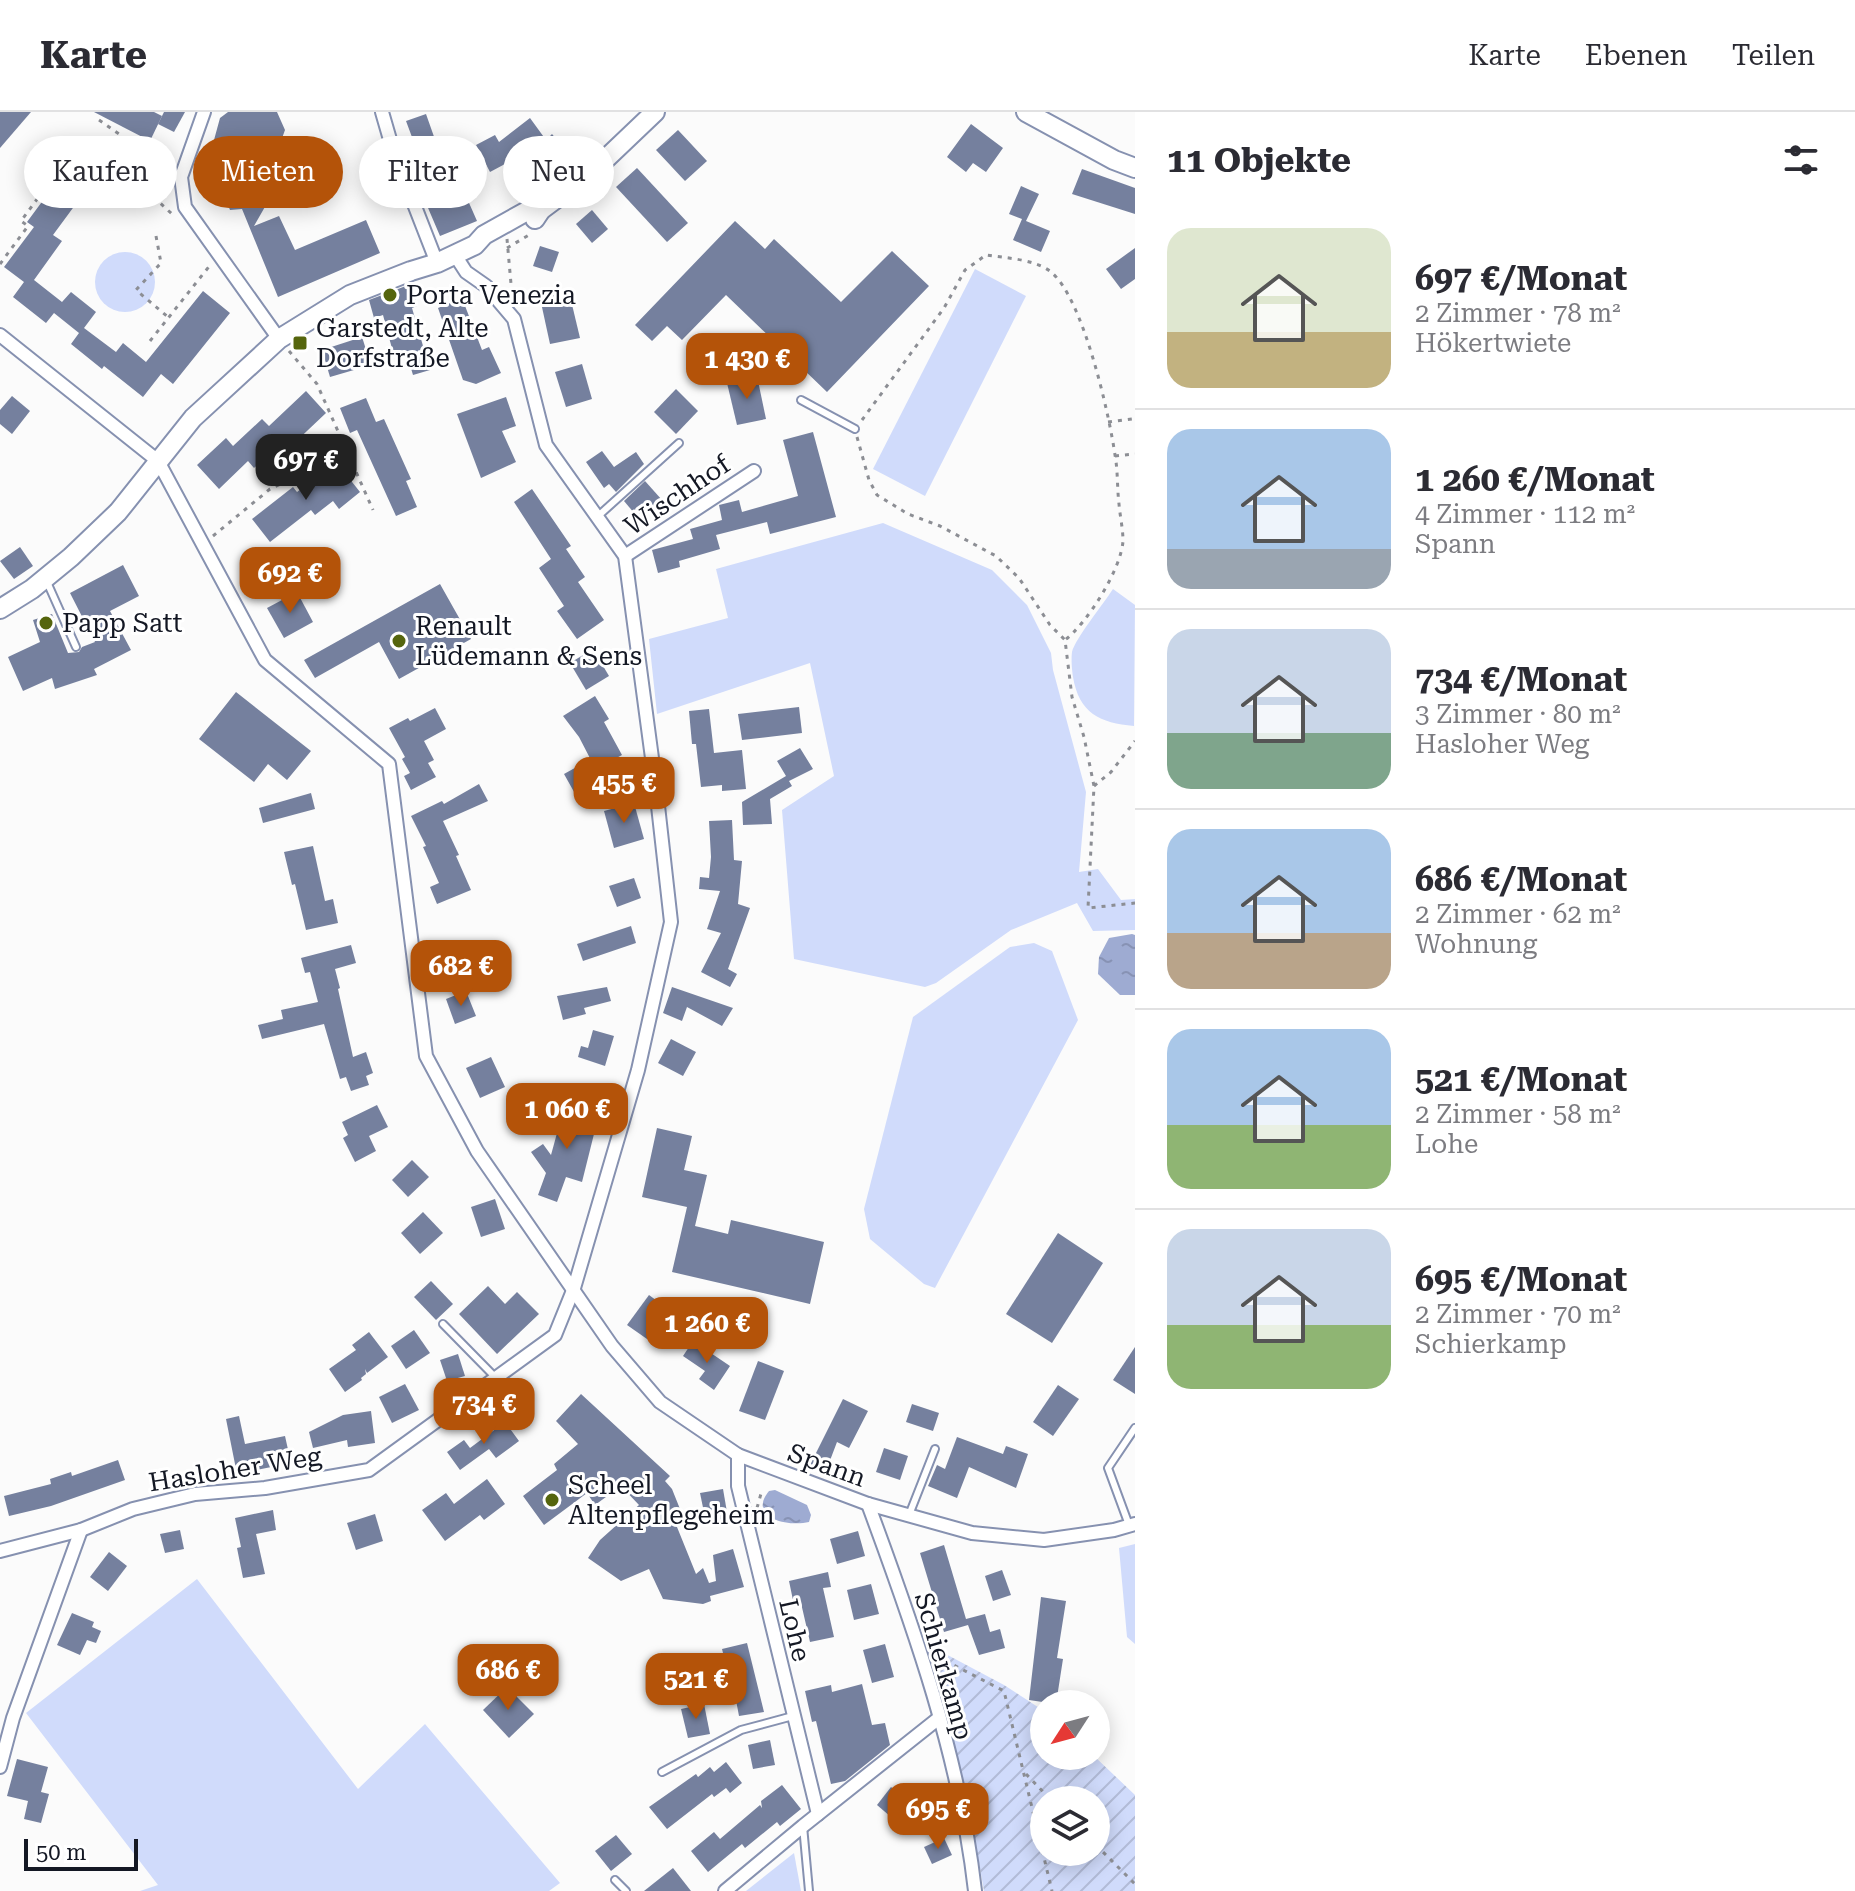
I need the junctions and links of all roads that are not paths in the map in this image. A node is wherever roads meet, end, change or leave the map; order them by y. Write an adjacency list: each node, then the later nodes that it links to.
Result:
1 (204, 112): 11 (street)
2 (382, 112): 9 (street)
3 (655, 112): 6 (main road)
4 (1026, 112): 5 (main road)
5 (1135, 168)
6 (541, 210): 7 (main road); 7 (main road)
7 (475, 245): 8 (main road)
8 (455, 255): 9 (main road); 17 (street)
9 (437, 263): 11 (main road)
10 (0, 335): 15 (street)
11 (279, 339): 15 (main road)
12 (801, 400): 13 (lane)
13 (855, 429)
14 (679, 443): 17 (lane)
15 (158, 461): 19 (main road); 22 (street, Spann)
16 (754, 471): 18 (street, Wischhof)
17 (597, 517): 18 (street)
18 (625, 556): 22 (street, Hasloher Weg)
19 (46, 578): 20 (main road); 21 (lane)
20 (0, 609)
21 (76, 647)
22 (574, 1288): 24 (street, Hasloher Weg); 27 (street, Spann)
23 (443, 1324): 24 (lane)
24 (496, 1378): 31 (street, Hasloher Weg)
25 (1135, 1428): 30 (lane)
26 (935, 1449): 29 (lane)
27 (738, 1455): 28 (street, Spann); 33 (street, Lohe)
28 (868, 1504): 29 (street, Spann); 34 (street, Schierkamp)
29 (909, 1515): 30 (street, Spann)
30 (1132, 1524)
31 (81, 1530): 32 (street, Hasloher Weg); 35 (street)
32 (0, 1551)
33 (793, 1716): 36 (lane); 37 (street, Lohe)
34 (939, 1718): 37 (street); 43 (street, Schierkamp)
35 (1, 1761)
36 (662, 1772)
37 (818, 1814): 38 (street)
38 (803, 1826): 41 (street); 42 (lane)
39 (615, 1880): 40 (lane)
40 (626, 1891)
41 (725, 1891)
42 (809, 1891)
43 (975, 1891)

